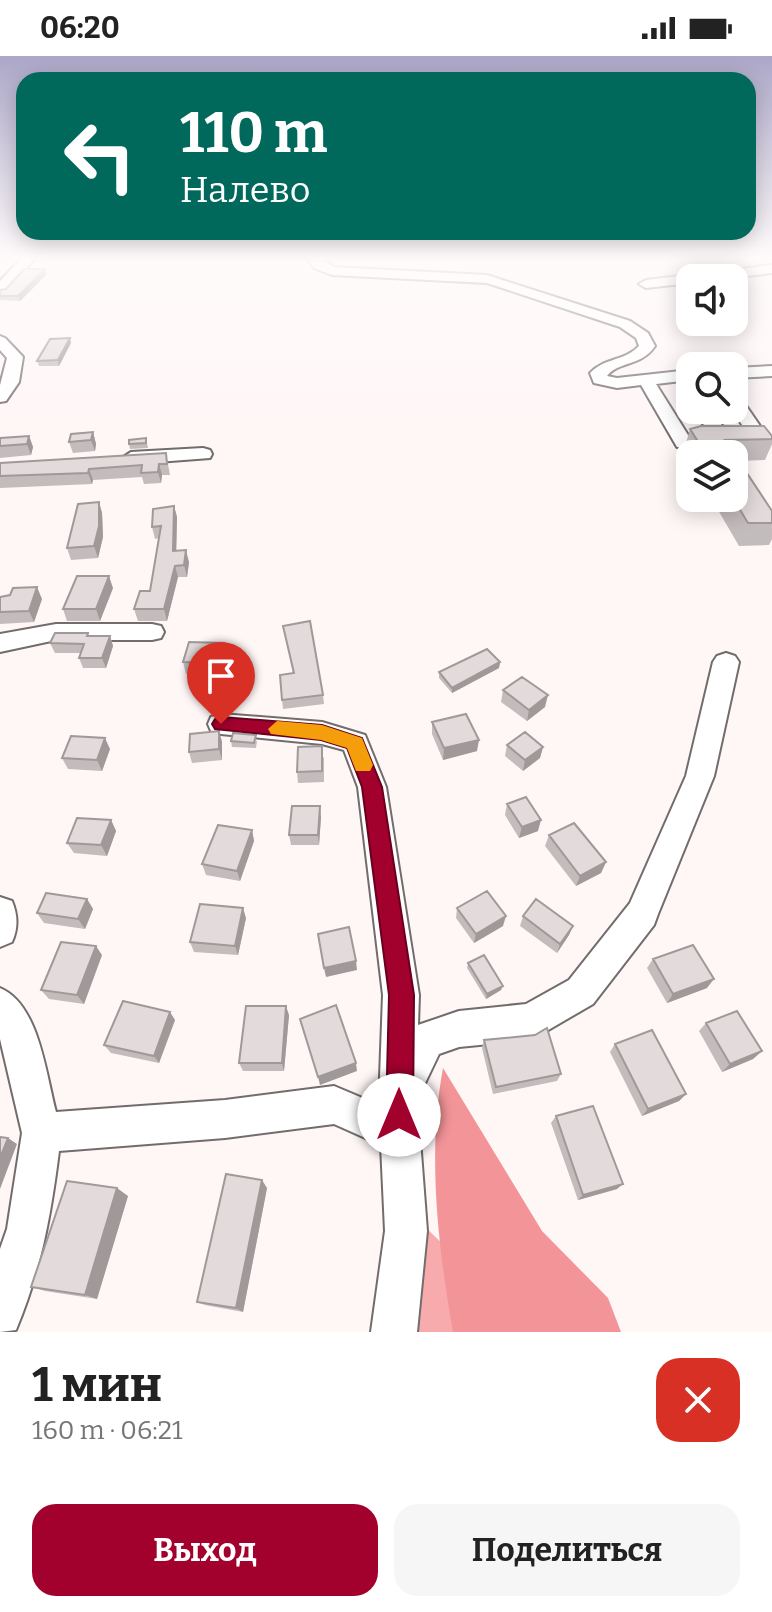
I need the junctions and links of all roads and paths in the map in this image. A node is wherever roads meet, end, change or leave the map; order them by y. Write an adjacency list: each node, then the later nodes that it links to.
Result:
1 (606, 318): 5 (street)
2 (3, 343): 7 (street)
3 (772, 371): 4 (street)
4 (748, 372)
5 (646, 380): 6 (street); 9 (street)
6 (676, 380)
7 (0, 397)
8 (748, 421): 10 (street)
9 (682, 440)
10 (761, 440)
11 (203, 454): 12 (street)
12 (109, 459)
13 (152, 632): 14 (street)
14 (0, 643)
15 (726, 662): 20 (street)
16 (221, 724): 20 (street)
17 (0, 912): 18 (street)
18 (0, 931)
19 (7, 1016): 21 (street)
20 (399, 1115): 21 (street); 23 (street)
21 (42, 1133): 22 (street)
22 (0, 1314)
23 (394, 1332)

